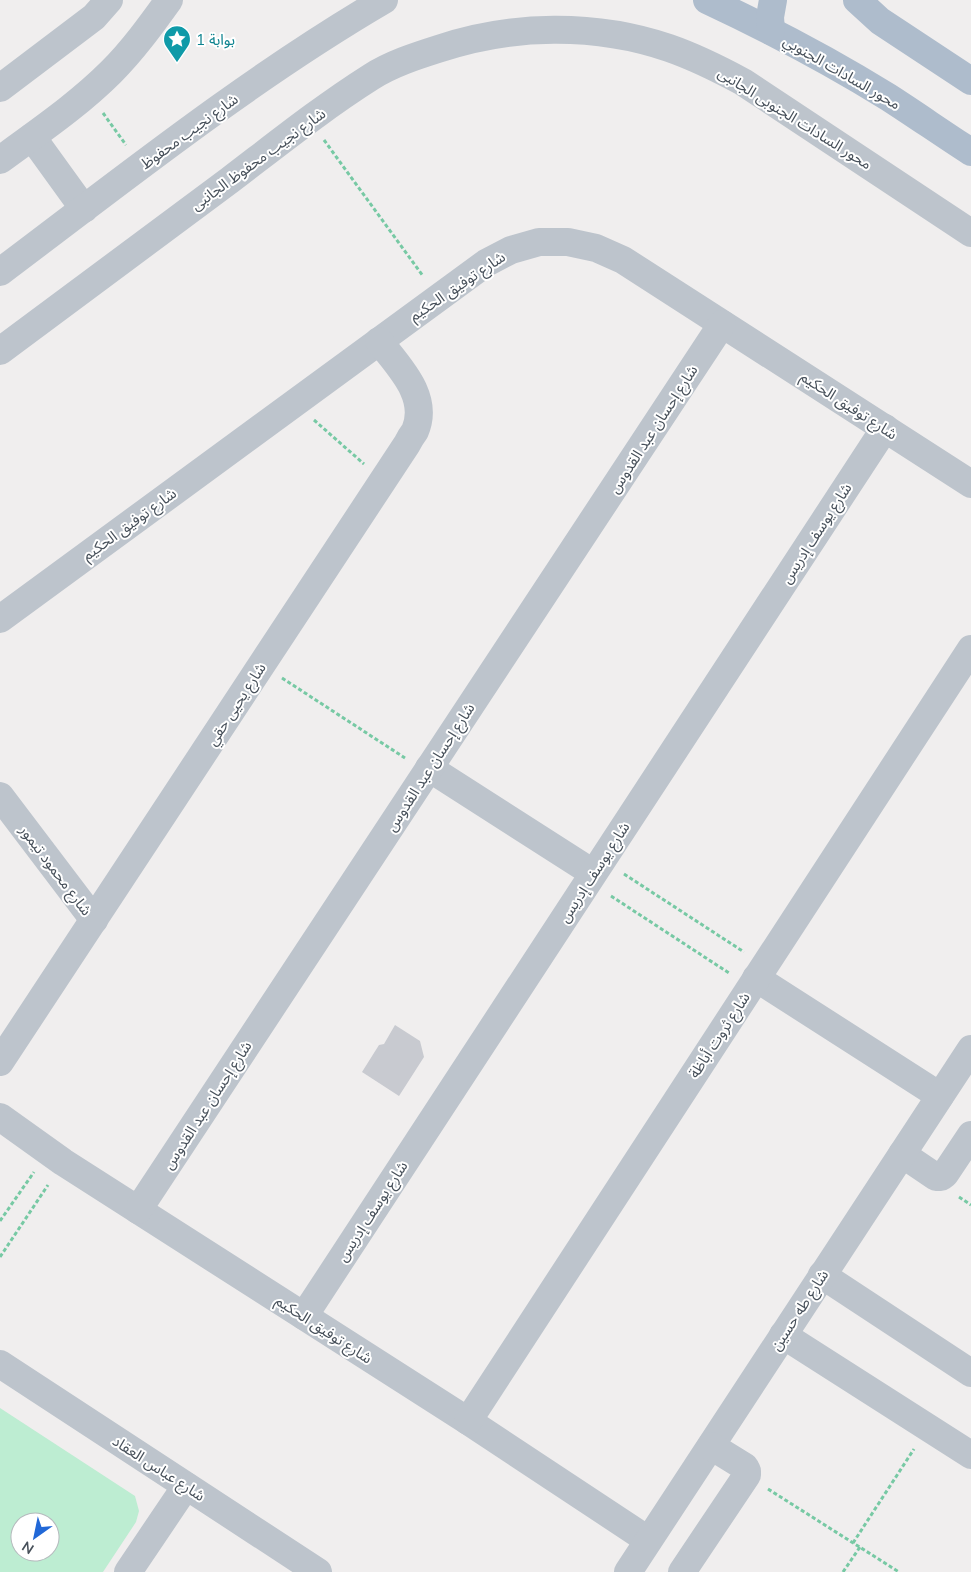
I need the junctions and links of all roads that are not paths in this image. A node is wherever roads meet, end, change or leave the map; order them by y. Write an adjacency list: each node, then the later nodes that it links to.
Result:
1 (109, 0): 10 (street)
2 (169, 0): 11 (street)
3 (384, 0): 14 (street, شارع نجيب محفوظ)
4 (707, 0): 8 (main road, محور السادات الجنوبي)
5 (773, 0): 8 (main road)
6 (857, 0): 9 (main road)
7 (545, 30): 15 (street, محور السادات الجنوبى الجانبى); 19 (street, شارع نجيب محفوظ الجانبى)
8 (771, 32): 12 (main road, محور السادات الجنوبي)
9 (971, 81)
10 (0, 88)
11 (32, 137): 13 (street); 14 (street)
12 (971, 152)
13 (0, 160)
14 (84, 209): 16 (street, شارع نجيب محفوظ)
15 (971, 233)
16 (0, 272)
17 (722, 324): 18 (street, شارع توفيق الحكيم); 20 (street, شارع توفيق الحكيم); 24 (street, شارع إحسان عبد القدوس)
18 (379, 341): 22 (street, شارع توفيق الحكيم); 27 (street, شارع يحيى حقي)
19 (0, 351)
20 (884, 428): 21 (street, شارع توفيق الحكيم); 26 (street, شارع يوسف إدريس)
21 (971, 484)
22 (0, 619)
23 (971, 649): 28 (street, شارع ثروت أباظة)
24 (428, 770): 26 (street); 35 (street, شارع إحسان عبد القدوس)
25 (0, 796): 27 (street, شارع محمود تيمور)
26 (594, 871): 37 (street, شارع يوسف إدريس)
27 (94, 920): 30 (street, شارع يحيى حقي)
28 (758, 976): 31 (street); 41 (street, شارع ثروت أباظة)
29 (971, 1049): 31 (street, شارع طه حسين)
30 (0, 1062)
31 (940, 1096): 34 (street, شارع طه حسين)
32 (0, 1117): 35 (street, شارع توفيق الحكيم)
33 (971, 1135): 34 (street)
34 (902, 1154): 36 (street, شارع طه حسين)
35 (138, 1210): 37 (street, شارع توفيق الحكيم)
36 (822, 1275): 38 (street, شارع طه حسين); 40 (street)
37 (304, 1316): 41 (street, شارع توفيق الحكيم)
38 (783, 1335): 42 (street, شارع طه حسين); 43 (street)
39 (0, 1364): 44 (street, شارع عباس العقاد)
40 (971, 1372)
41 (468, 1421): 45 (street, شارع توفيق الحكيم)
42 (711, 1446): 45 (street, شارع طه حسين); 49 (street)
43 (971, 1455)
44 (186, 1486): 46 (street); 47 (street, شارع عباس العقاد)
45 (648, 1540): 48 (street, شارع طه حسين)
46 (128, 1572)
47 (318, 1572)
48 (628, 1572)
49 (682, 1572)

